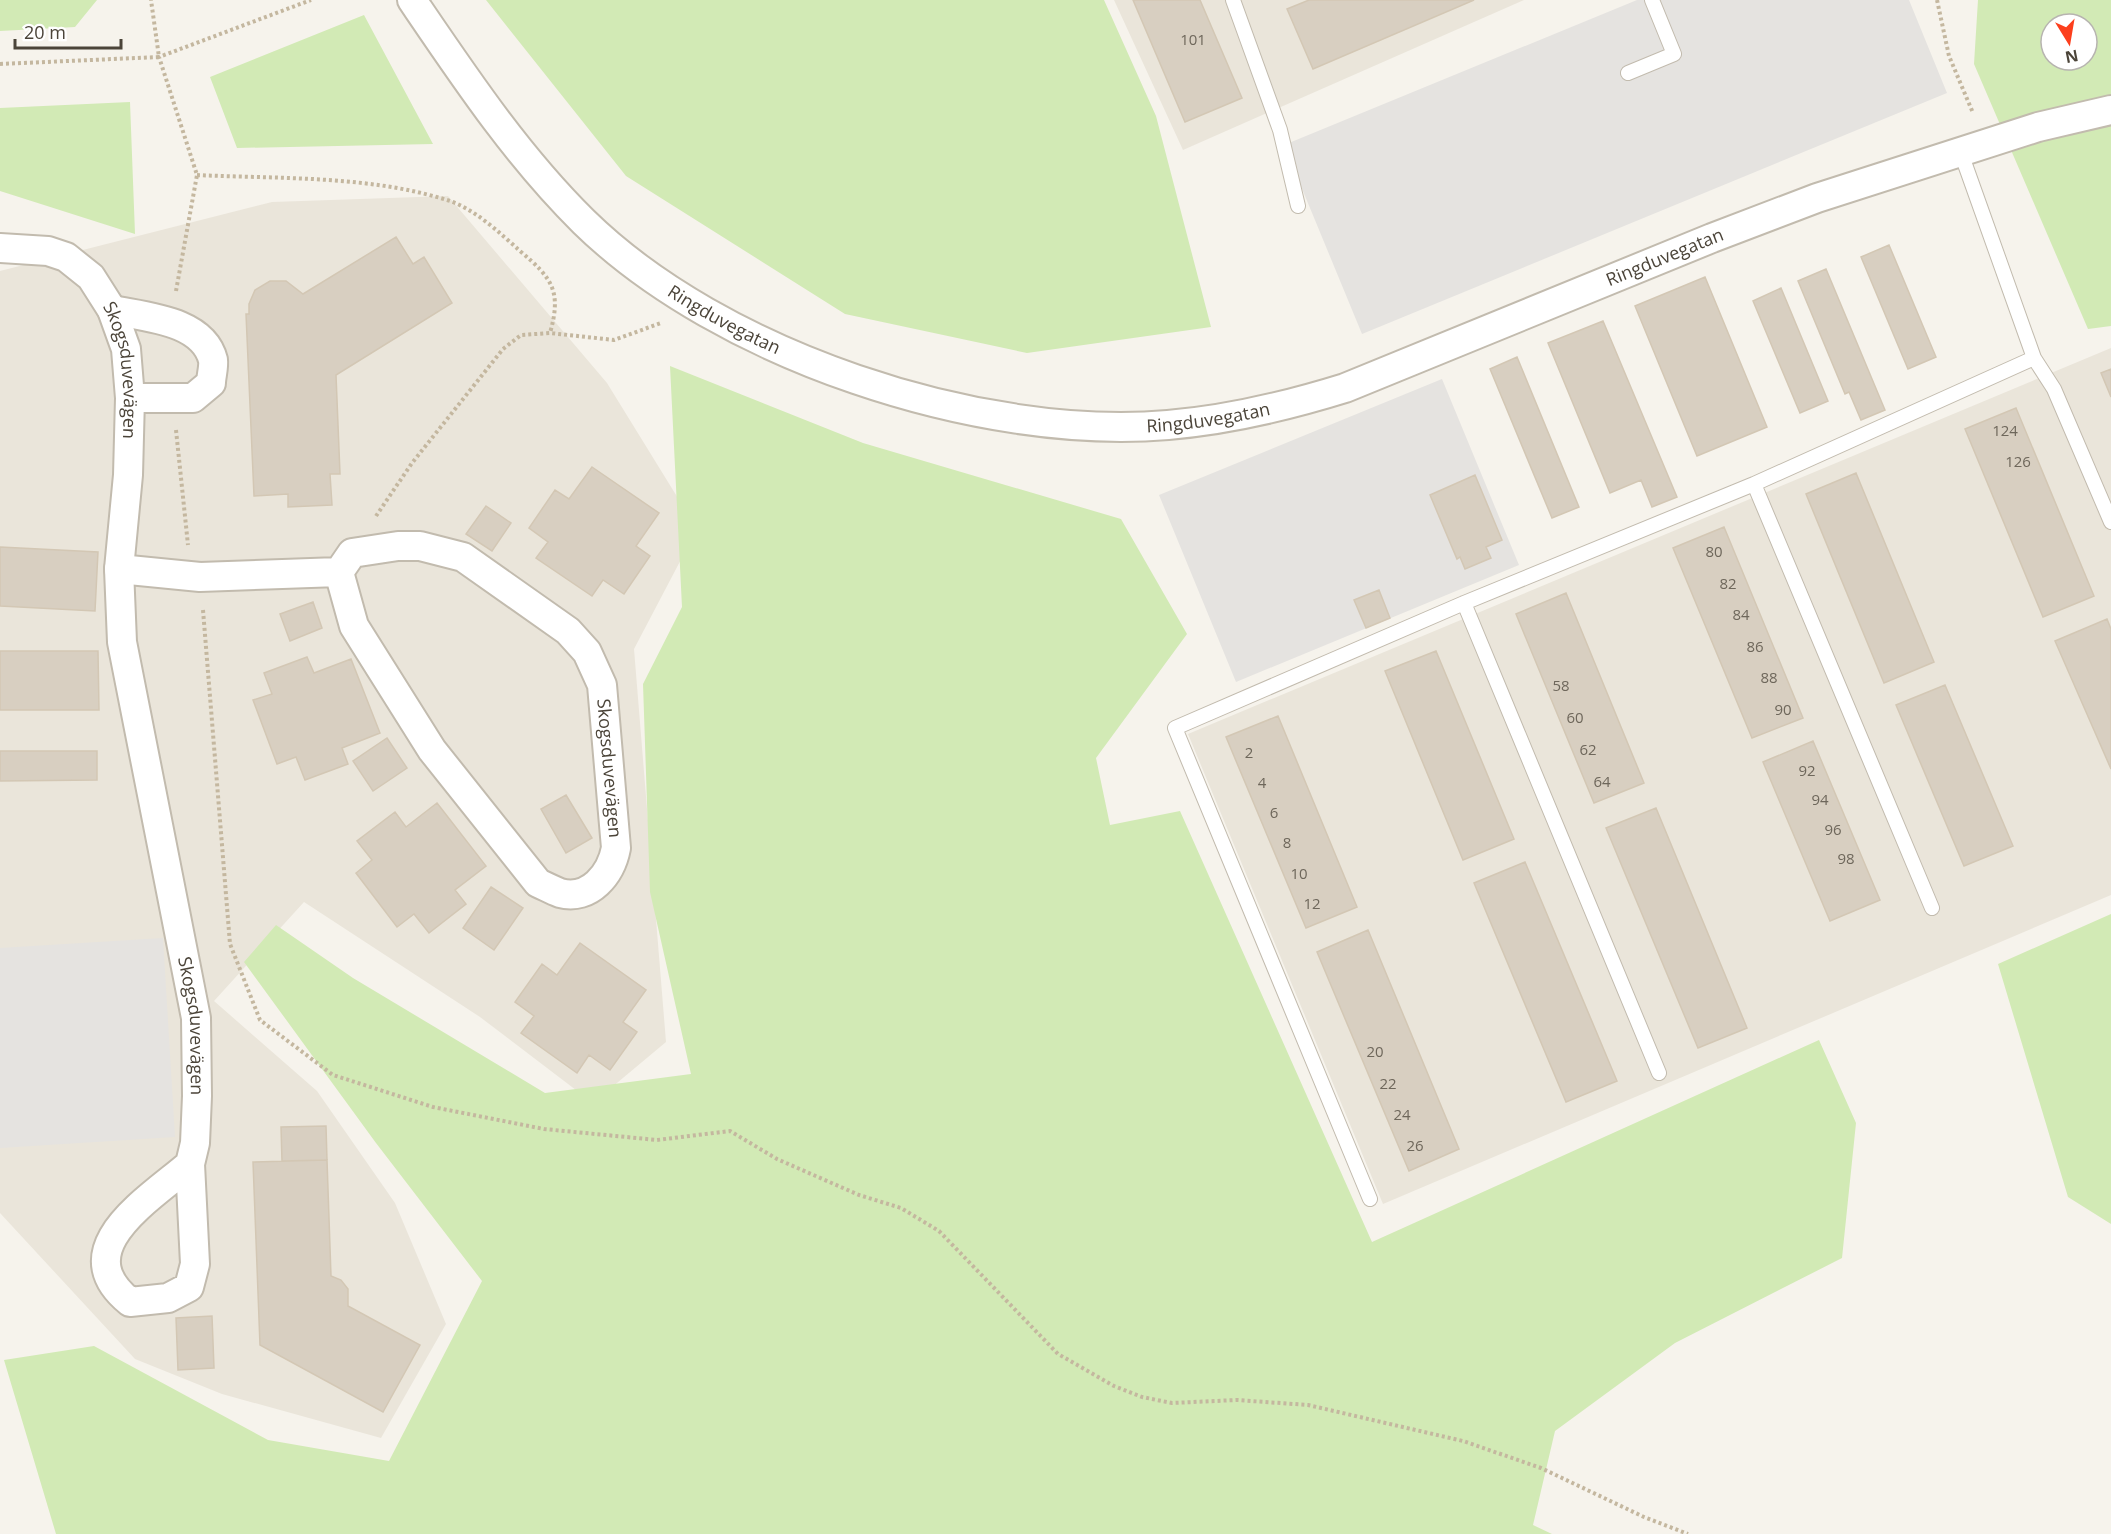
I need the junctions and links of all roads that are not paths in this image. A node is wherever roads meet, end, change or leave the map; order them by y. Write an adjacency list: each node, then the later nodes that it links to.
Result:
1 (412, 0): 6 (street, Ringduvegatan)
2 (1233, 0): 7 (lane)
3 (1654, 1): 4 (lane)
4 (1628, 74)
5 (2111, 110): 6 (street, Ringduvegatan)
6 (1974, 149): 10 (lane)
7 (1298, 207)
8 (0, 248): 9 (street, Skogsduvevägen)
9 (112, 310): 11 (street, Skogsduvevägen); 11 (street)
10 (2034, 358): 12 (lane); 13 (lane)
11 (130, 398): 15 (street, Skogsduvevägen)
12 (1754, 483): 16 (lane); 17 (lane)
13 (2111, 522)
14 (345, 563): 14 (street, Skogsduvevägen); 15 (street, Skogsduvevägen)
15 (119, 569): 19 (street, Skogsduvevägen)
16 (1464, 603): 18 (lane); 20 (lane)
17 (1932, 908)
18 (1659, 1073)
19 (190, 1164): 19 (street, Skogsduvevägen)
20 (1370, 1199)

